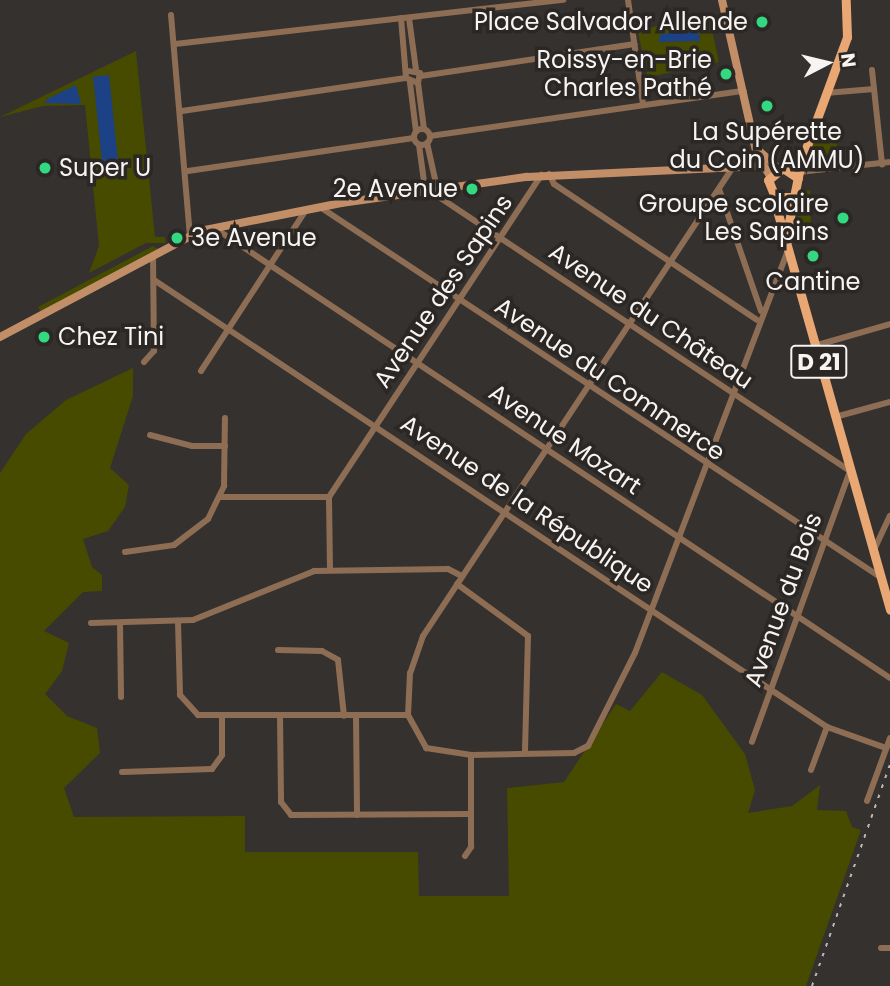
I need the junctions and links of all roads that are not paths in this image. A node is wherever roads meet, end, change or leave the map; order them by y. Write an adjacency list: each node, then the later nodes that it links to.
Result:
1 (564, 0): 7 (street)
2 (628, 0): 9 (street)
3 (722, 0): 13 (main road)
4 (846, 0): 5 (street); 14 (main road)
5 (852, 0)
6 (171, 15): 8 (street)
7 (405, 18): 8 (street); 11 (street)
8 (175, 44): 16 (street)
9 (635, 44): 11 (street); 15 (street)
10 (872, 70): 12 (street)
11 (413, 77): 16 (street); 17 (street); 18 (street)
12 (874, 89): 14 (street); 22 (street)
13 (744, 91): 15 (street); 21 (main road)
14 (826, 93): 28 (main road)
15 (643, 104): 19 (street)
16 (182, 111): 26 (street)
17 (424, 129): 18 (street); 19 (street)
18 (415, 135): 20 (street); 26 (street)
19 (429, 140): 20 (street); 30 (street)
20 (419, 145): 32 (street)
21 (757, 149): 23 (main road); 24 (main road)
22 (886, 163): 28 (street)
23 (764, 164): 24 (main road); 25 (main road); 29 (main road)
24 (736, 167): 27 (main road); 31 (street)
25 (779, 169): 28 (main road); 29 (main road)
26 (188, 171): 37 (street)
27 (545, 175): 30 (main road); 41 (street, Avenue des Sapins); 44 (street)
28 (798, 175): 34 (main road)
29 (770, 176): 33 (main road)
30 (436, 189): 32 (main road); 41 (street, Avenue du Château)
31 (719, 189): 44 (street); 48 (street)
32 (425, 190): 35 (main road)
33 (773, 196): 34 (main road); 42 (main road, D 21)
34 (793, 197): 42 (main road, D 21)
35 (320, 207): 36 (main road); 47 (street, Avenue du Commerce)
36 (306, 210): 39 (main road); 45 (street)
37 (192, 213): 38 (street); 40 (street)
38 (206, 231): 39 (main road); 40 (main road)
39 (219, 231): 45 (street, Avenue Mozart)
40 (190, 236): 43 (main road)
41 (501, 239): 47 (street, Avenue des Sapins); 50 (street, Avenue du Château)
42 (787, 253): 48 (street); 54 (main road, D 21)
43 (153, 256): 46 (street); 53 (main road)
44 (671, 261): 49 (street); 50 (street)
45 (271, 266): 52 (street); 56 (street, Avenue Mozart)
46 (154, 280): 52 (street, Avenue de la République); 55 (street)
47 (459, 302): 56 (street, Avenue des Sapins); 58 (street, Avenue du Commerce)
48 (761, 311): 49 (street)
49 (757, 320): 59 (street)
50 (629, 323): 58 (street); 59 (street, Avenue du Château)
51 (890, 324): 54 (street)
52 (229, 330): 57 (street); 63 (street, Avenue de la République)
53 (0, 337)
54 (814, 346): 61 (main road, D 21)
55 (144, 362)
56 (418, 364): 63 (street, Avenue des Sapins); 66 (street, Avenue Mozart)
57 (201, 371)
58 (587, 387): 66 (street); 67 (street, Avenue du Commerce)
59 (731, 393): 67 (street); 68 (street, Avenue du Château)
60 (890, 402): 61 (street)
61 (835, 417): 68 (main road, D 21)
62 (225, 418): 65 (street)
63 (376, 427): 70 (street, Avenue des Sapins); 71 (street, Avenue de la République)
64 (150, 435): 65 (street)
65 (225, 446): 69 (street)
66 (546, 450): 71 (street); 73 (street, Avenue Mozart)
67 (705, 465): 73 (street); 74 (street, Avenue du Commerce)
68 (850, 471): 74 (street, Avenue du Bois); 76 (main road, D 21)
69 (221, 497): 70 (street); 75 (street)
70 (329, 497): 77 (street)
71 (504, 512): 78 (street); 81 (street, Avenue de la République)
72 (890, 516): 76 (street)
73 (678, 537): 81 (street); 83 (street, Avenue Mozart)
74 (823, 544): 79 (street, Avenue du Commerce); 83 (street, Avenue du Bois)
75 (125, 552)
76 (873, 552): 79 (main road, D 21)
77 (330, 570): 78 (street); 84 (street)
78 (462, 576): 80 (street)
79 (880, 577): 82 (main road, D 21)
80 (457, 584): 92 (street); 100 (street)
81 (651, 610): 89 (street, Avenue de la République); 100 (street)
82 (890, 610)
83 (797, 616): 88 (street, Avenue Mozart); 89 (street, Avenue du Bois)
84 (178, 622): 86 (street); 93 (street)
85 (91, 623): 86 (street)
86 (120, 623): 90 (street)
87 (278, 650): 95 (street)
88 (890, 678)
89 (771, 690): 96 (street, Avenue de la République); 98 (street, Avenue du Bois)
90 (121, 697)
91 (356, 715): 92 (street); 95 (street); 106 (street)
92 (408, 715): 101 (street)
93 (222, 716): 94 (street); 103 (street)
94 (280, 716): 95 (street); 106 (street)
95 (344, 716)
96 (827, 727): 99 (street, Avenue de la République); 102 (street)
97 (890, 738): 99 (street)
98 (752, 742)
99 (886, 748): 104 (street)
100 (526, 753): 101 (street)
101 (471, 755): 105 (street)
102 (811, 770)
103 (122, 772)
104 (867, 802)
105 (471, 814): 106 (street); 107 (street)
106 (357, 816)
107 (465, 856)
108 (881, 948): 109 (street)
109 (890, 948)

